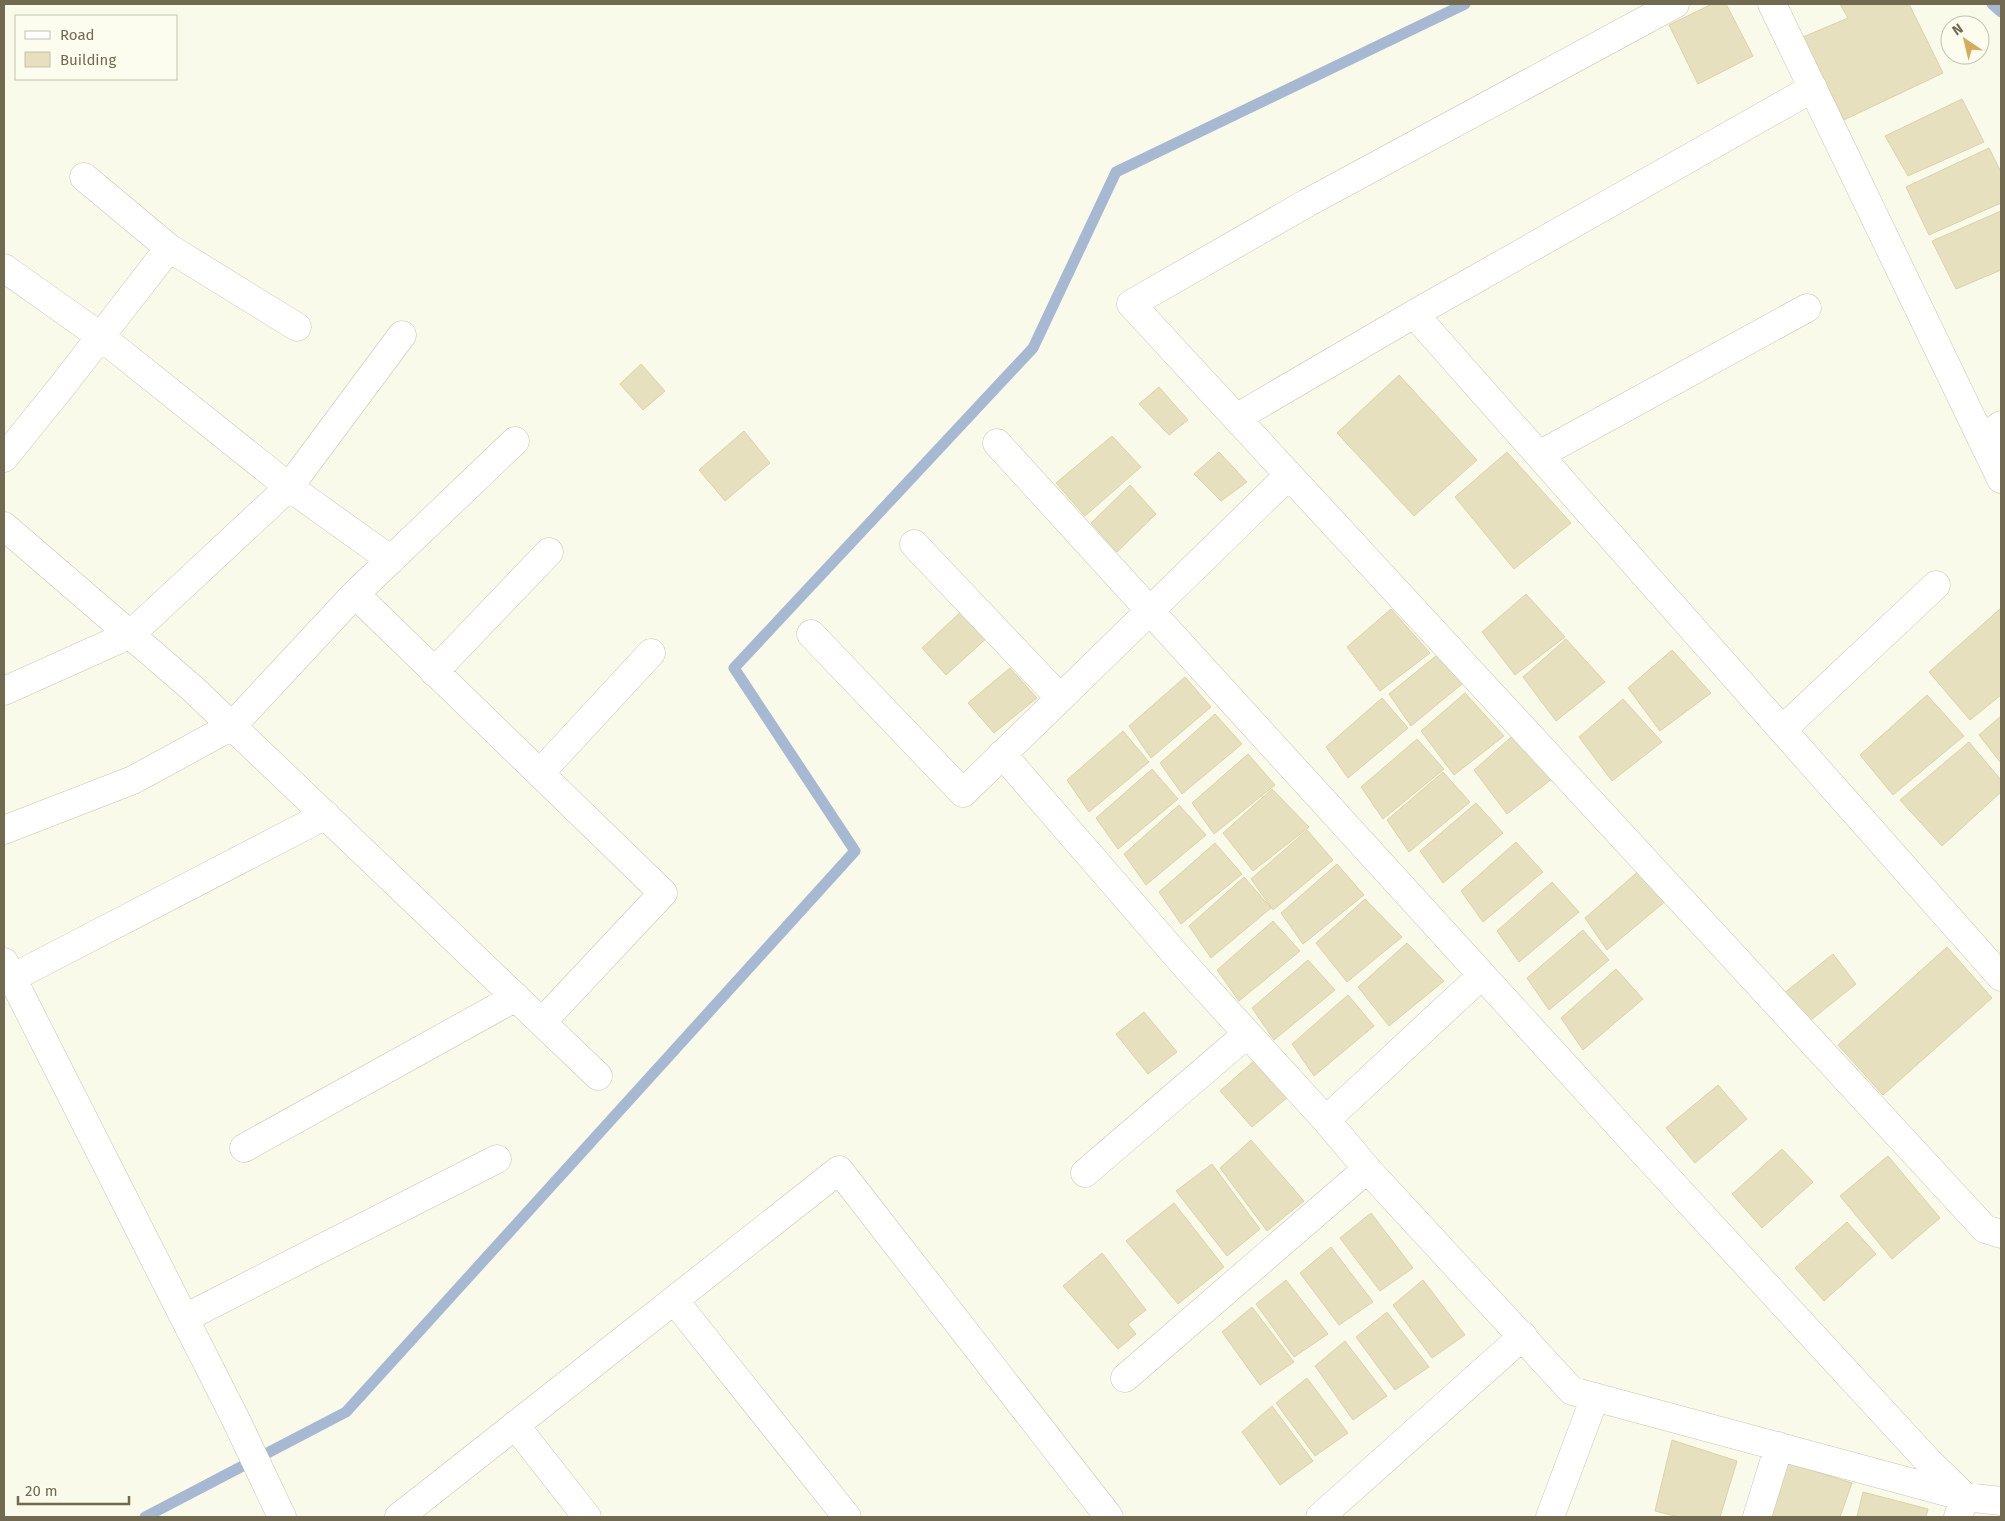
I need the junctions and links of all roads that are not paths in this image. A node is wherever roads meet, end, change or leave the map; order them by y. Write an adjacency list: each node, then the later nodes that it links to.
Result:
1 (1675, 4): 12 (street)
2 (1772, 4): 3 (street)
3 (1813, 88): 8 (street); 13 (street)
4 (84, 177): 5 (street)
5 (169, 248): 9 (street); 11 (street)
6 (4, 268): 11 (street)
7 (1807, 308): 17 (street)
8 (1414, 314): 12 (street); 17 (street)
9 (297, 327)
10 (402, 335): 20 (street)
11 (100, 336): 14 (street); 20 (street)
12 (1236, 418): 18 (street)
13 (1992, 432): 19 (street)
14 (9, 440)
15 (515, 441): 24 (street)
16 (997, 443): 27 (street)
17 (1539, 455): 35 (street)
18 (1289, 475): 27 (street); 52 (street)
19 (2001, 479)
20 (289, 487): 24 (street); 28 (street)
21 (4, 526): 28 (street)
22 (914, 544): 33 (street)
23 (549, 552): 31 (street)
24 (391, 560): 26 (street)
25 (1936, 585): 35 (street)
26 (356, 594): 31 (street); 34 (street)
27 (1149, 611): 33 (street); 41 (street)
28 (131, 634): 32 (street); 34 (street)
29 (811, 634): 36 (street)
30 (651, 653): 37 (street)
31 (434, 672): 37 (street)
32 (4, 691)
33 (1060, 698): 36 (street)
34 (232, 726): 38 (street); 39 (street)
35 (1782, 730): 42 (street)
36 (1002, 754): 45 (street)
37 (540, 773): 44 (street)
38 (326, 815): 40 (street); 43 (street)
39 (4, 830)
40 (8, 970): 54 (street)
41 (1482, 975): 47 (street); 61 (street)
42 (2001, 977)
43 (516, 998): 44 (street); 48 (street)
44 (542, 1022): 46 (street)
45 (1247, 1034): 47 (street); 51 (street)
46 (598, 1076)
47 (1326, 1120): 50 (street)
48 (244, 1148)
49 (497, 1159): 54 (street)
50 (1367, 1169): 55 (street); 56 (street)
51 (1085, 1173)
52 (2001, 1234)
53 (674, 1300): 58 (street); 65 (street); 66 (street)
54 (185, 1318): 62 (street)
55 (1523, 1336): 57 (street); 67 (street)
56 (1125, 1378)
57 (1595, 1397): 59 (street); 68 (street)
58 (515, 1426): 63 (street); 64 (street)
59 (1779, 1446): 61 (street); 69 (street)
60 (2001, 1501): 61 (street)
61 (1961, 1507)
62 (280, 1514)
63 (399, 1517)
64 (588, 1517)
65 (847, 1517)
66 (1109, 1517)
67 (1320, 1517)
68 (1550, 1517)
69 (1757, 1517)

